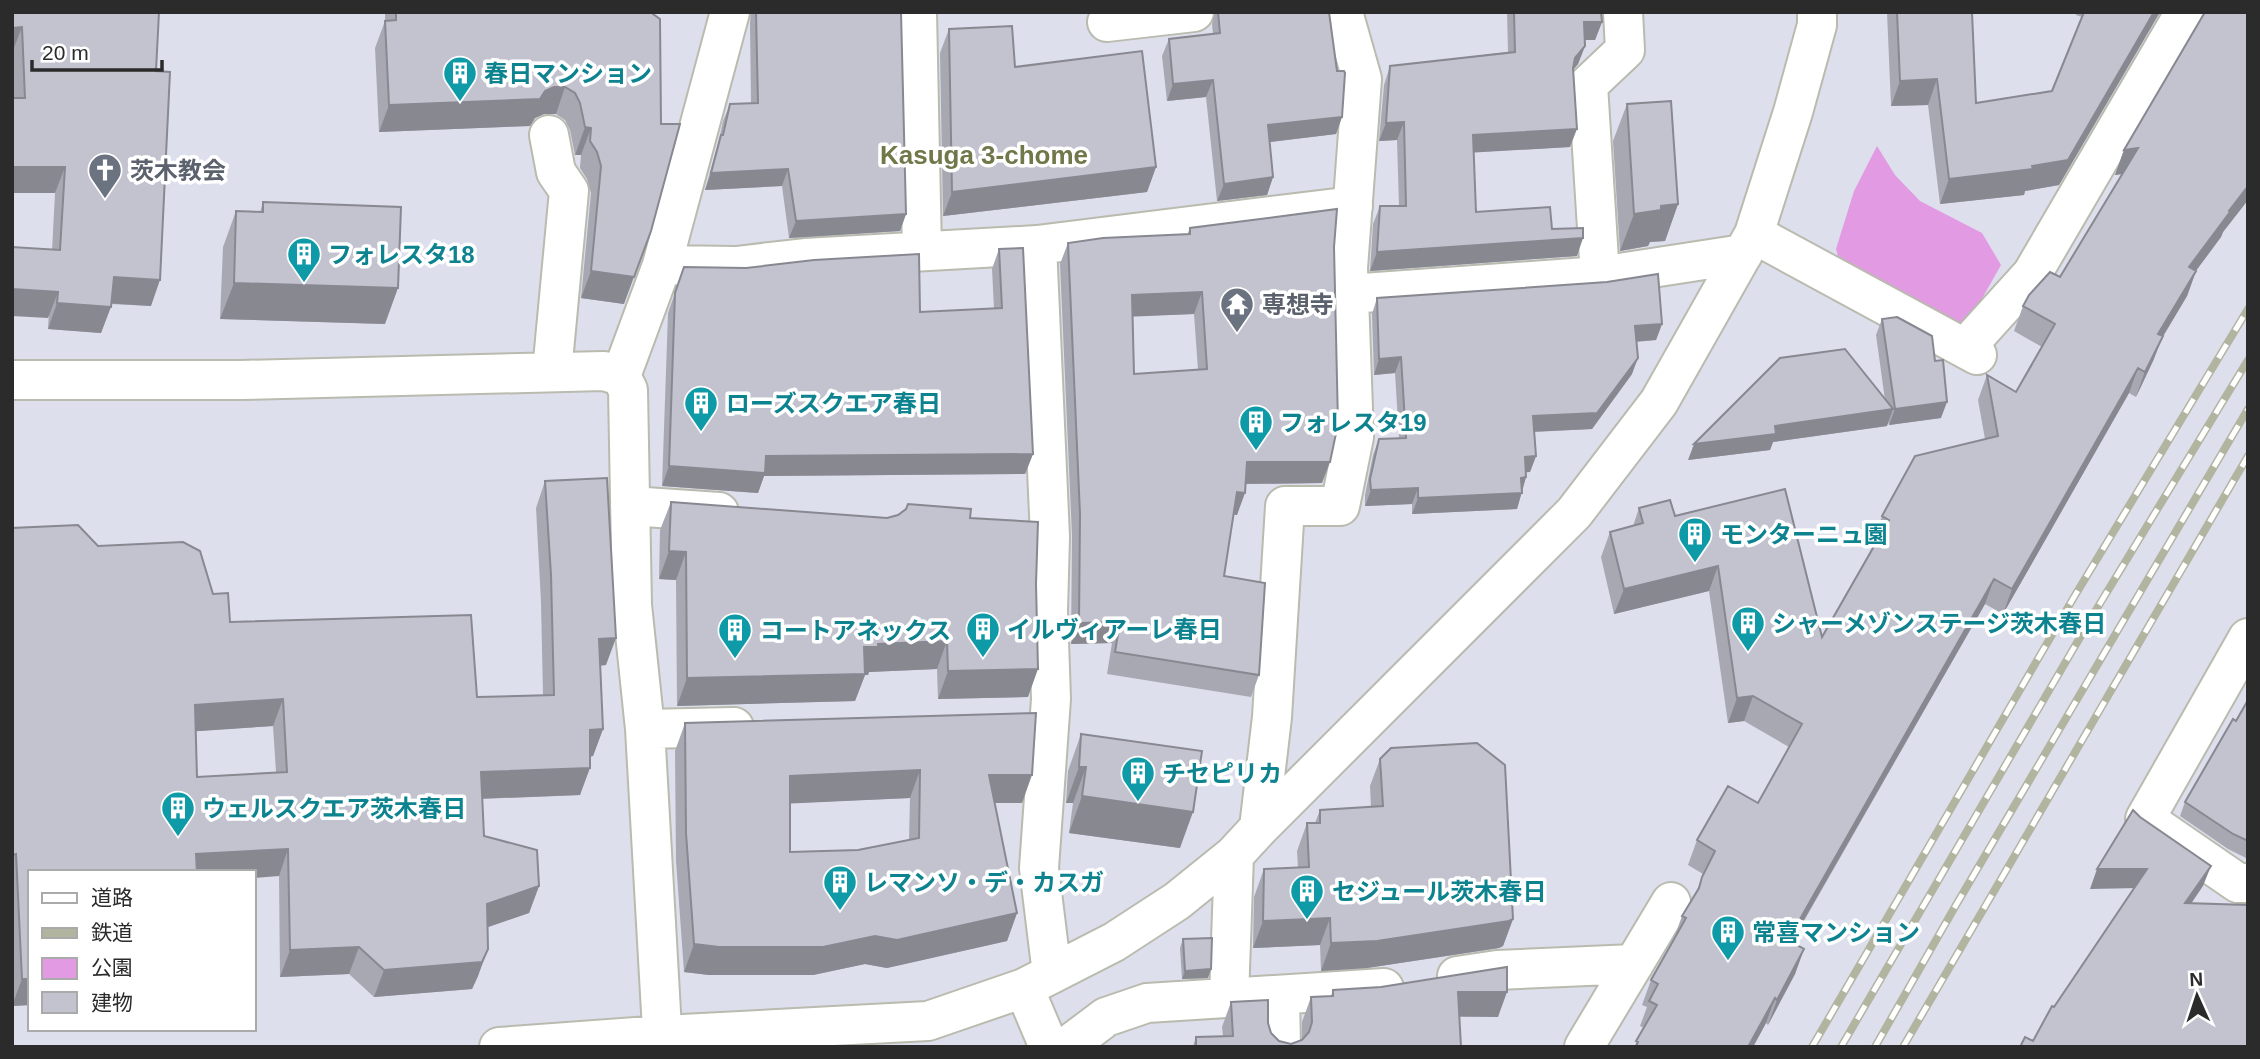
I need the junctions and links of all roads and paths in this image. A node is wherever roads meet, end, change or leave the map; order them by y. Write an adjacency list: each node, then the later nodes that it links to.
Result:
1 (730, 12): 14 (street)
2 (917, 12): 13 (street)
3 (1194, 12): 8 (street)
4 (1343, 12): 10 (street)
5 (1623, 12): 15 (street)
6 (1817, 12): 11 (street)
7 (2185, 12): 11 (street)
8 (1107, 22)
9 (549, 135): 17 (street)
10 (1353, 206): 12 (street); 16 (street)
11 (1749, 244): 15 (street); 25 (street)
12 (1037, 245): 13 (street); 29 (street)
13 (922, 251): 14 (street)
14 (662, 265): 18 (street)
15 (1600, 275): 16 (street)
16 (1349, 294): 25 (street)
17 (552, 372): 18 (street); 19 (street)
18 (621, 376): 20 (street)
19 (12, 380)
20 (630, 506): 21 (street); 24 (street)
21 (754, 515)
22 (2248, 638): 26 (street)
23 (770, 726): 24 (street)
24 (645, 729): 32 (street)
25 (1247, 841): 29 (street); 31 (street)
26 (2243, 883)
27 (1671, 902): 28 (street)
28 (1634, 964): 30 (street); 37 (street)
29 (1038, 981): 32 (street); 34 (street)
30 (1280, 996): 31 (street); 36 (street)
31 (1229, 998): 35 (street)
32 (663, 1041): 33 (street)
33 (499, 1047)
34 (1049, 1047)
35 (1066, 1047)
36 (1281, 1047)
37 (1584, 1047)

